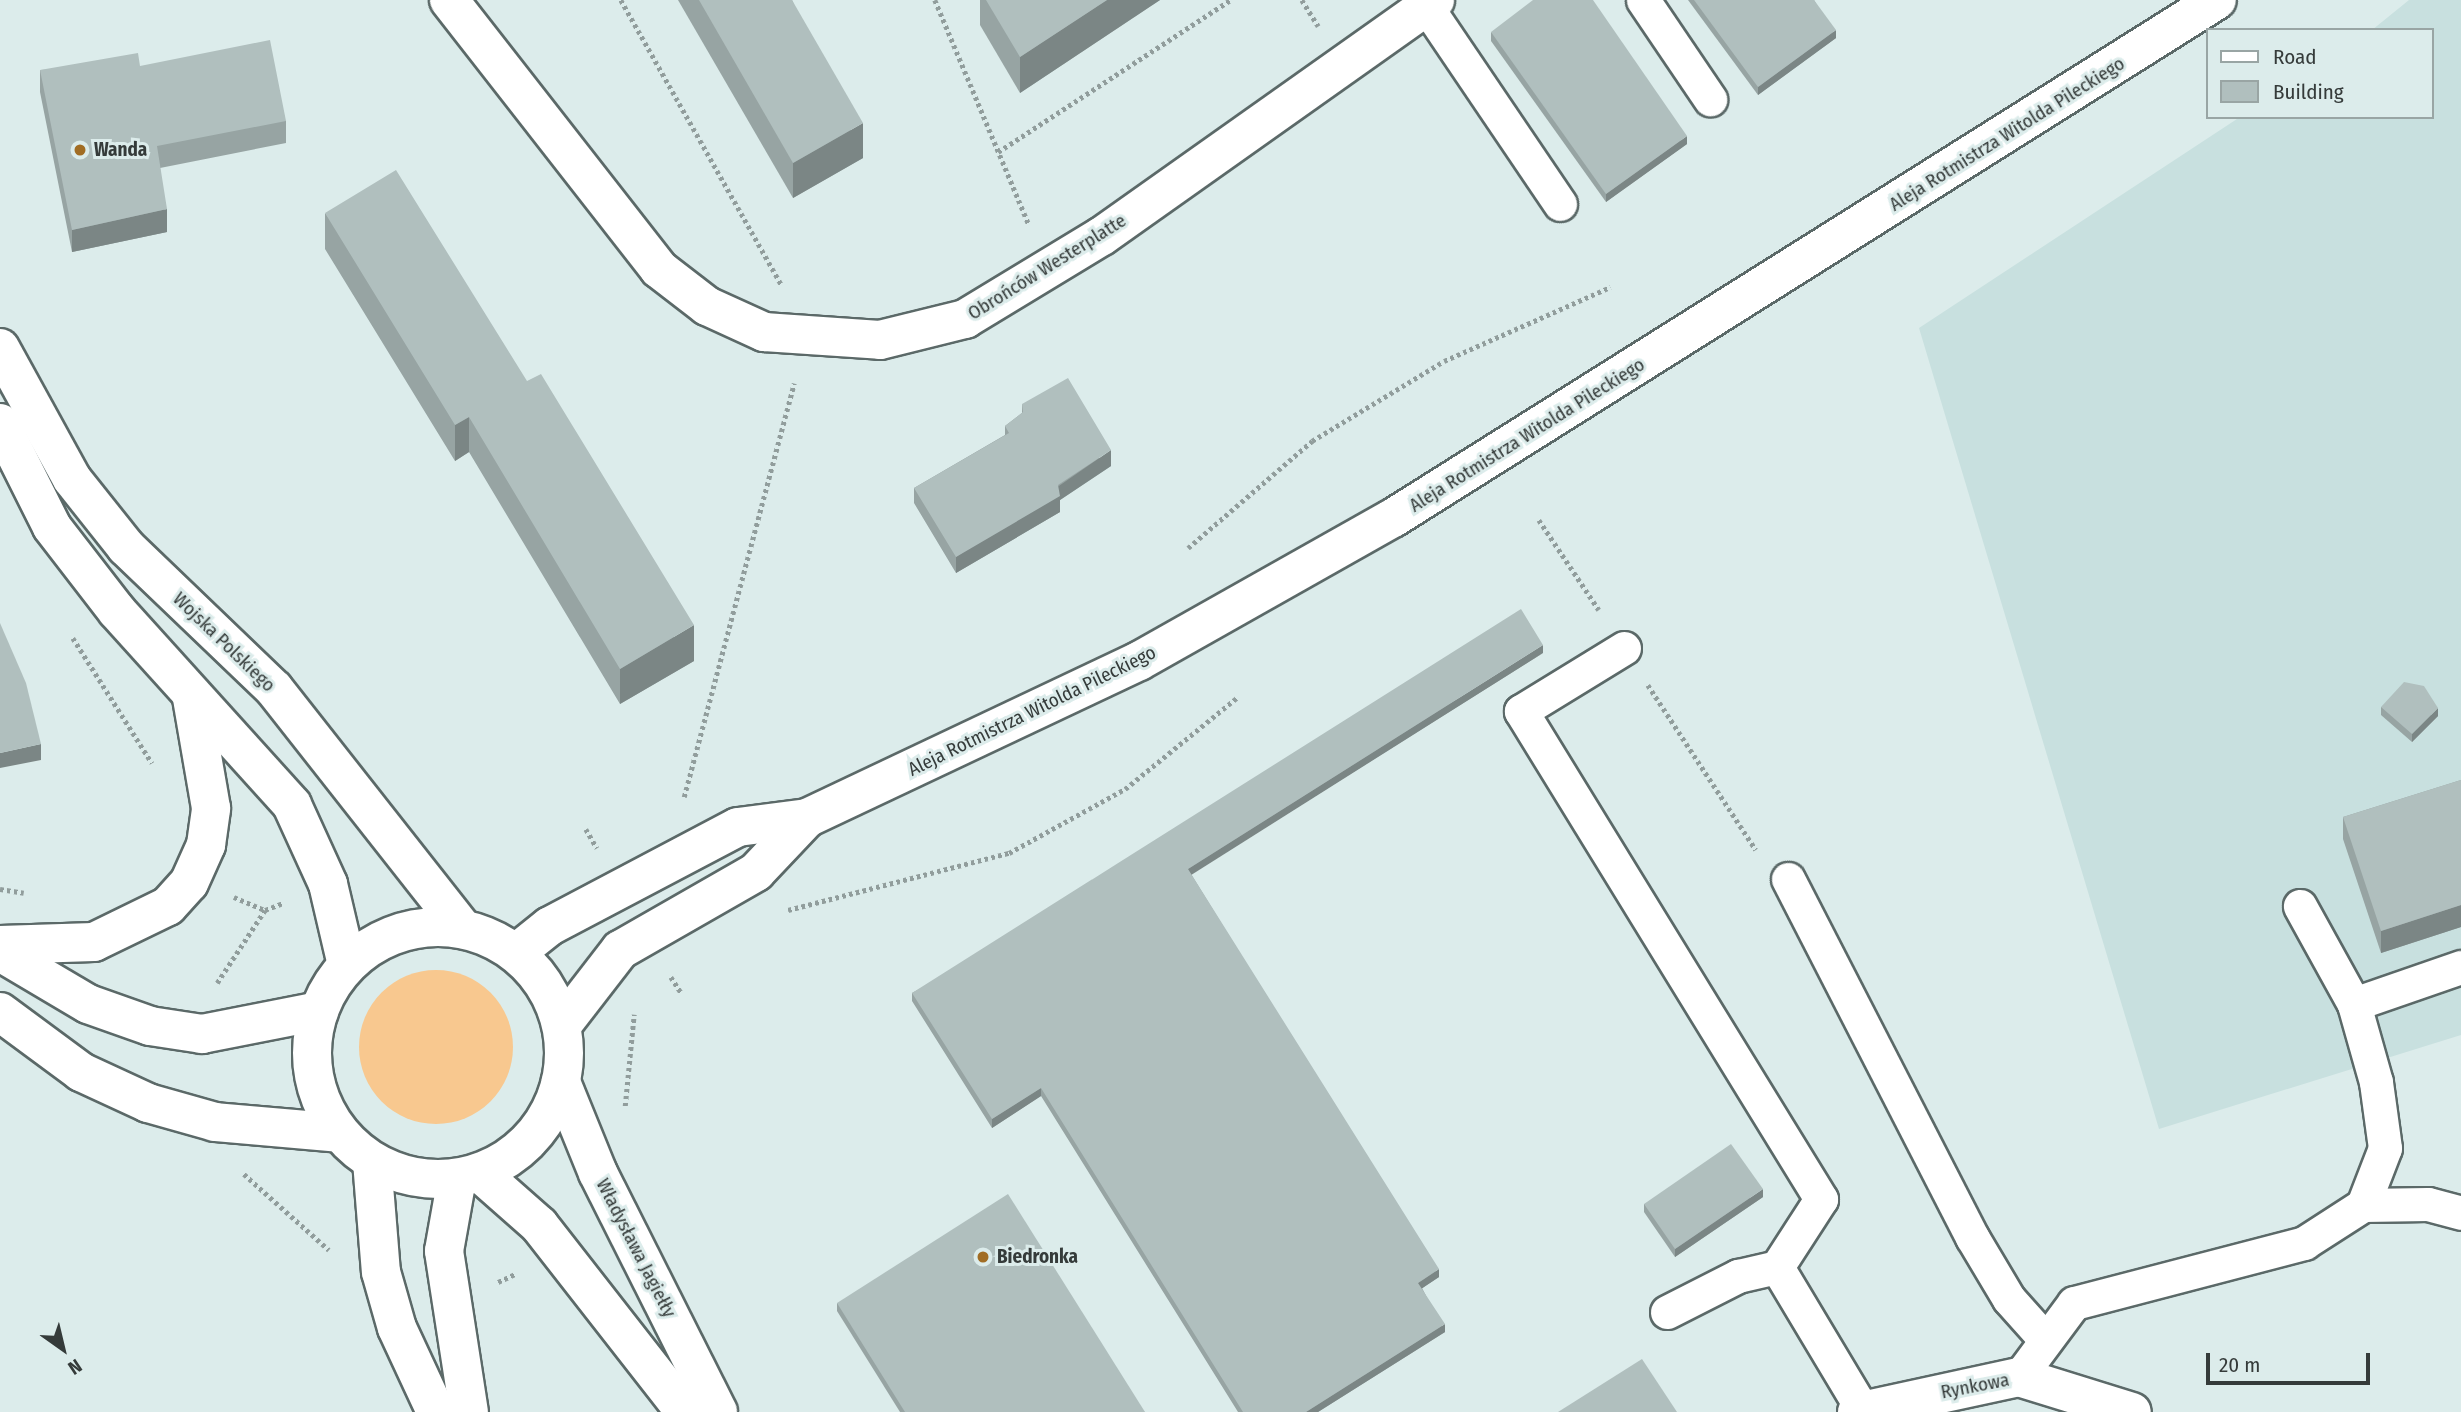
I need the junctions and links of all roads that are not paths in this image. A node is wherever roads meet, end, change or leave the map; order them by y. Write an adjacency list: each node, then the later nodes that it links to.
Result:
1 (449, 0): 4 (street, Obrońców Westerplatte)
2 (1643, 0): 5 (lane)
3 (2217, 0): 11 (street, Aleja Rotmistrza Witolda Pileckiego)
4 (1431, 3): 6 (lane)
5 (1710, 99)
6 (1560, 204)
7 (0, 348): 14 (street, Wojska Polskiego)
8 (0, 423): 10 (street)
9 (1624, 648): 30 (lane)
10 (192, 698): 15 (street); 18 (street)
11 (807, 818): 17 (street, Aleja Rotmistrza Witolda Pileckiego); 23 (street, Aleja Rotmistrza Witolda Pileckiego)
12 (1788, 879): 32 (lane)
13 (2300, 906): 20 (lane)
14 (463, 929): 17 (street); 18 (street)
15 (0, 945)
16 (0, 952): 21 (street)
17 (516, 953): 23 (street)
18 (347, 965): 21 (street)
19 (2461, 967): 20 (lane)
20 (2354, 1004): 28 (lane)
21 (318, 1011): 25 (street)
22 (0, 1012): 25 (street)
23 (562, 1025): 24 (street)
24 (561, 1082): 27 (street); 38 (street, Władysława Jagiełły)
25 (340, 1133): 26 (street)
26 (372, 1161): 27 (street); 35 (street)
27 (469, 1176): 36 (street); 37 (street)
28 (2363, 1205): 29 (lane); 32 (lane)
29 (2461, 1213)
30 (1777, 1268): 31 (lane); 34 (lane)
31 (1667, 1312)
32 (2043, 1337): 33 (lane)
33 (2019, 1377): 34 (street, Rynkowa); 39 (street, Rynkowa)
34 (1859, 1410)
35 (436, 1412)
36 (469, 1412)
37 (685, 1412)
38 (718, 1412)
39 (2132, 1412)

